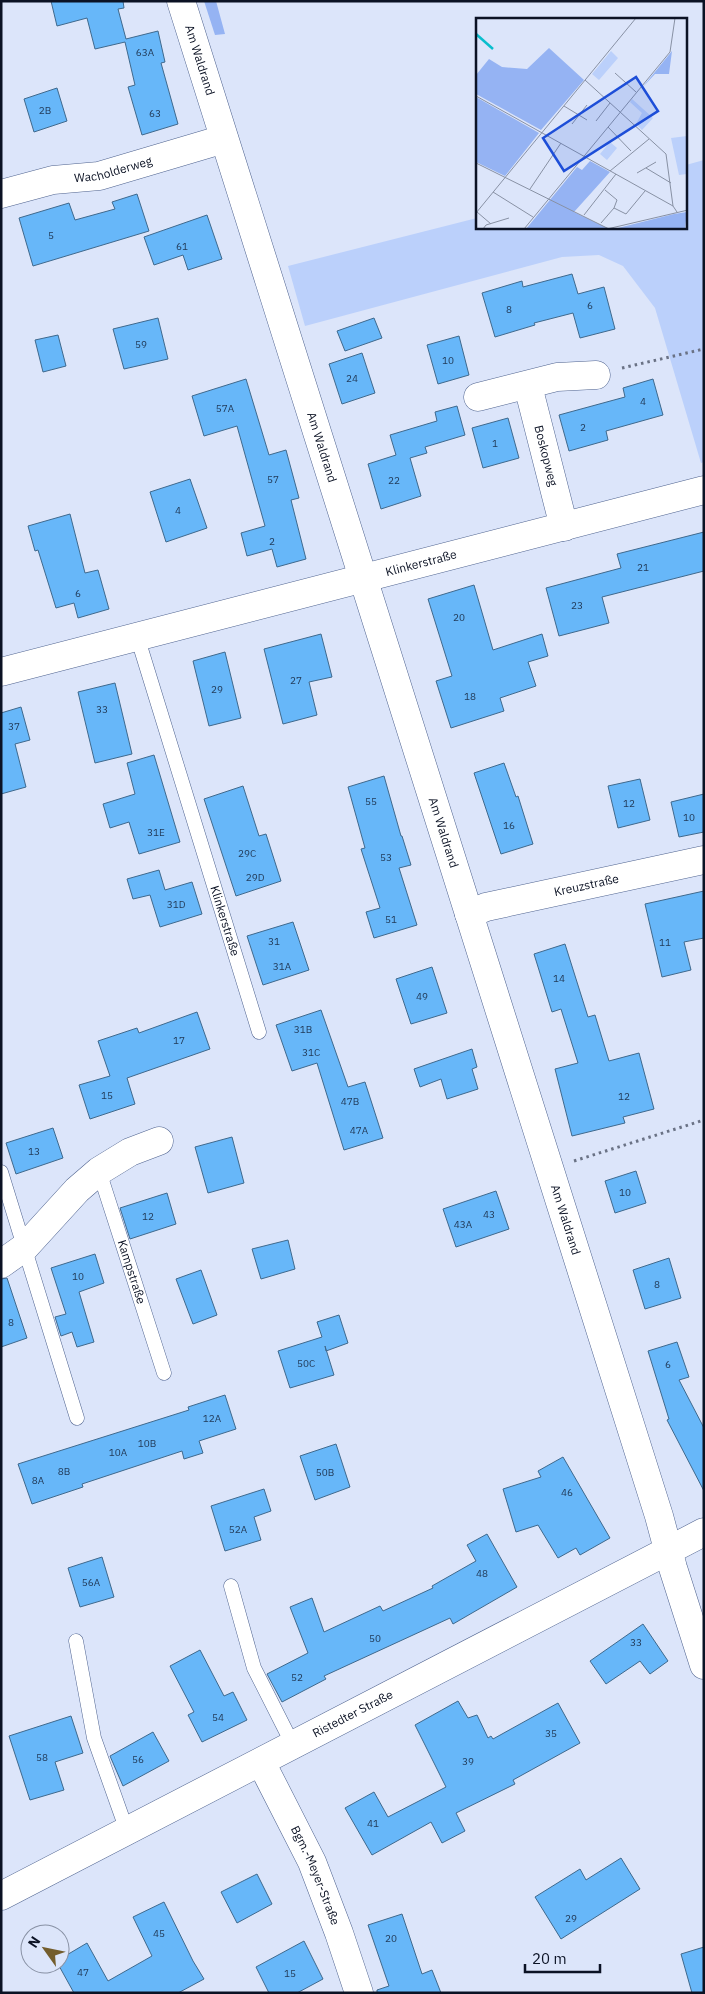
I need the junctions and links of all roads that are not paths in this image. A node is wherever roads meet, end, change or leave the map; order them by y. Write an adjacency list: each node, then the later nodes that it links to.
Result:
1 (181, 1): 2 (street, Am Waldrand)
2 (224, 138): 3 (street, Wacholderweg); 9 (street, Am Waldrand)
3 (1, 194)
4 (596, 374): 5 (street)
5 (528, 386): 6 (street); 8 (street, Boskopweg)
6 (478, 398)
7 (704, 490): 8 (street, Klinkerstraße)
8 (564, 527): 9 (street, Klinkerstraße)
9 (363, 579): 10 (street, Klinkerstraße); 13 (street, Am Waldrand)
10 (137, 636): 11 (street, Klinkerstraße); 14 (lane, Klinkerstraße)
11 (1, 672)
12 (704, 860): 13 (street, Kreuzstraße)
13 (469, 914): 23 (street, Am Waldrand)
14 (259, 1032)
15 (159, 1141): 16 (street)
16 (99, 1171): 18 (street); 20 (lane, Kampstraße)
17 (1, 1172): 18 (lane)
18 (25, 1247): 19 (street); 21 (lane)
19 (1, 1264)
20 (164, 1373)
21 (77, 1418)
22 (704, 1532): 23 (street, Ristedter Straße)
23 (668, 1551): 26 (street, Am Waldrand); 27 (street, Ristedter Straße)
24 (231, 1586): 27 (lane)
25 (76, 1642): 29 (lane)
26 (704, 1665)
27 (292, 1745): 28 (street, Ristedter Straße)
28 (261, 1762): 29 (street, Ristedter Straße); 31 (street, Bgm.-Meyer-Straße)
29 (127, 1831): 30 (street, Ristedter Straße)
30 (1, 1896)
31 (359, 1993)

